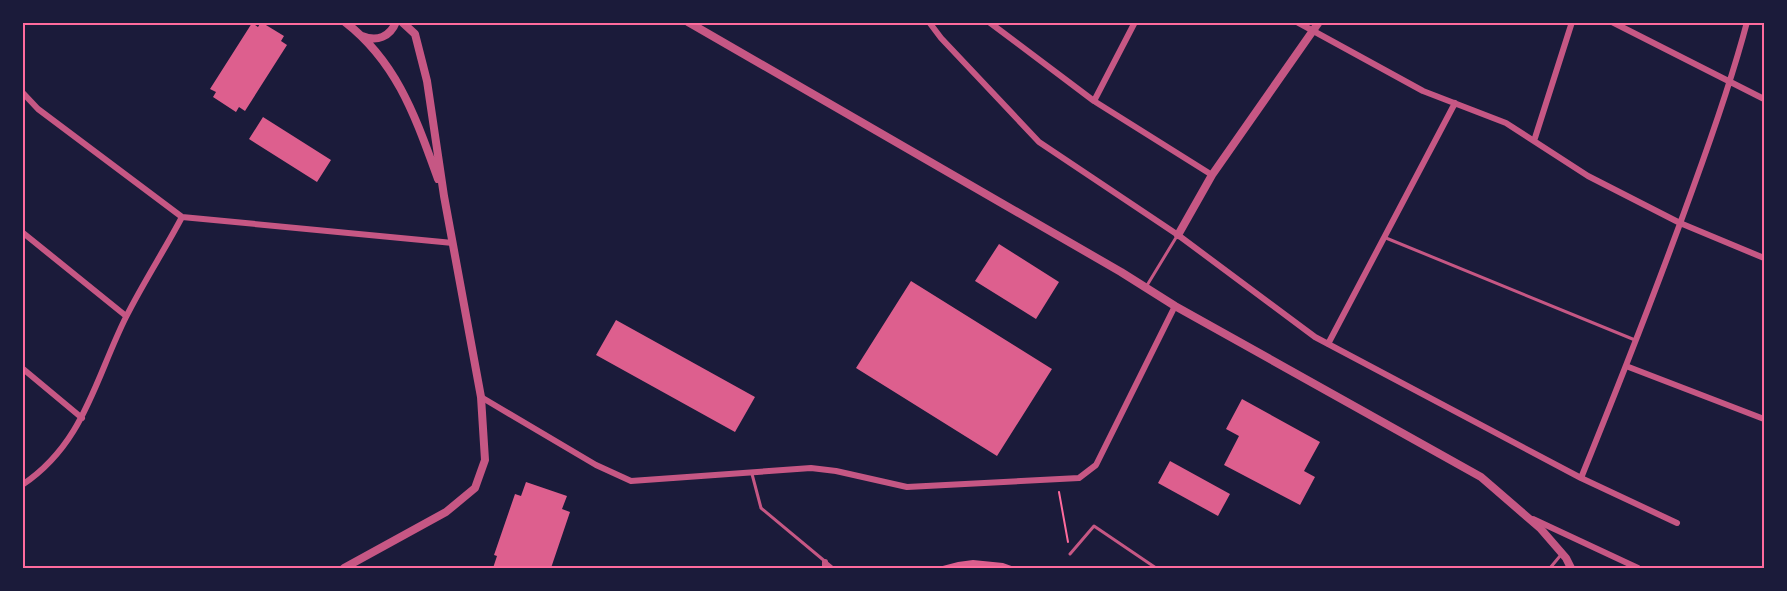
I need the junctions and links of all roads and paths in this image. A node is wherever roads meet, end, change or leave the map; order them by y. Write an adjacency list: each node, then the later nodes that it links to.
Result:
1 (345, 22): 14 (street)
2 (352, 22): 14 (street)
3 (396, 22): 14 (street)
4 (402, 22): 22 (street)
5 (688, 22): 30 (street)
6 (929, 22): 26 (street)
7 (989, 22): 18 (street)
8 (1135, 22): 18 (street)
9 (1297, 22): 13 (street)
10 (1572, 22): 20 (street)
11 (1612, 22): 15 (street)
12 (1747, 22): 15 (street)
13 (1316, 27): 19 (street); 21 (street)
14 (358, 32): 22 (street)
15 (1731, 82): 17 (street); 24 (street)
16 (22, 92): 23 (street)
17 (1764, 99)
18 (1094, 101): 21 (street)
19 (1455, 103): 20 (street); 27 (street)
20 (1534, 141): 24 (street)
21 (1212, 175): 26 (street)
22 (444, 196): 28 (street)
23 (182, 218): 28 (street); 32 (street)
24 (1680, 224): 29 (street); 33 (street)
25 (22, 232): 32 (street)
26 (1178, 235): 30 (lane); 34 (street)
27 (1384, 237): 33 (lane); 34 (street)
28 (453, 243): 37 (street)
29 (1764, 258)
30 (1146, 288): 31 (street)
31 (1175, 306): 40 (street); 44 (street)
32 (126, 316): 38 (street)
33 (1635, 341): 35 (street)
34 (1328, 344): 41 (street)
35 (1626, 366): 39 (street); 41 (street)
36 (22, 368): 38 (street)
37 (482, 397): 40 (street); 49 (street)
38 (82, 418): 42 (street)
39 (1764, 419)
40 (751, 472): 48 (lane)
41 (1581, 478): 45 (street)
42 (22, 485)
43 (1059, 492): 46 (path)
44 (1527, 516): 47 (street); 54 (street)
45 (1677, 523)
46 (1070, 554): 51 (lane)
47 (1562, 554): 52 (lane); 53 (street)
48 (825, 565): 50 (lane)
49 (345, 568)
50 (833, 568)
51 (1156, 568)
52 (1550, 568)
53 (1571, 568)
54 (1638, 568)

